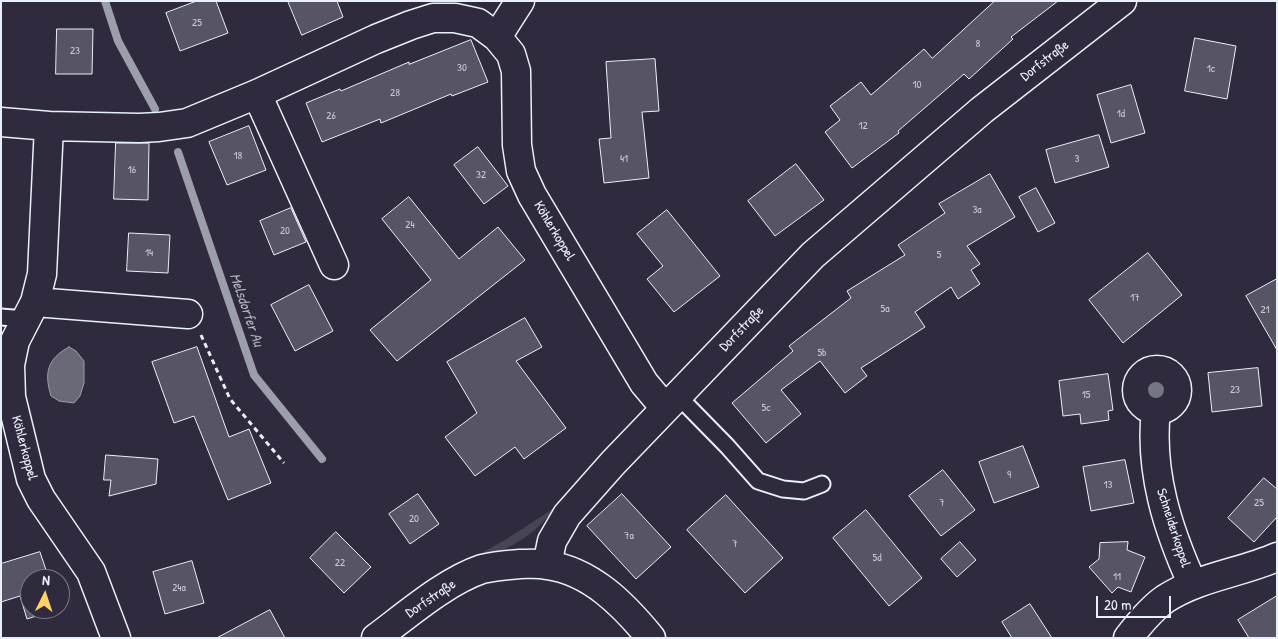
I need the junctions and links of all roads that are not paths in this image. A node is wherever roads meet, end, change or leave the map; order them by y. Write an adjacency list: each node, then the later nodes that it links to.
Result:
1 (520, 1): 3 (street)
2 (1122, 1): 10 (street, Dorfstraße)
3 (497, 36): 4 (street, Köhlerkoppel); 10 (street, Köhlerkoppel)
4 (257, 94): 6 (street, Köhlerkoppel); 7 (street)
5 (1, 122): 6 (street, Köhlerkoppel)
6 (49, 126): 8 (street, Köhlerkoppel)
7 (334, 265)
8 (20, 313): 9 (street); 16 (street, Köhlerkoppel)
9 (188, 314)
10 (672, 402): 12 (lane); 14 (street, Dorfstraße)
11 (1156, 410): 15 (street, Schneiderkoppel)
12 (822, 484)
13 (1277, 557): 15 (street, Schneiderkoppel)
14 (547, 564): 17 (street, Dorfstraße); 18 (street)
15 (1193, 585): 19 (street, Schneiderkoppel)
16 (116, 638)
17 (376, 638)
18 (651, 638)
19 (1128, 638)

